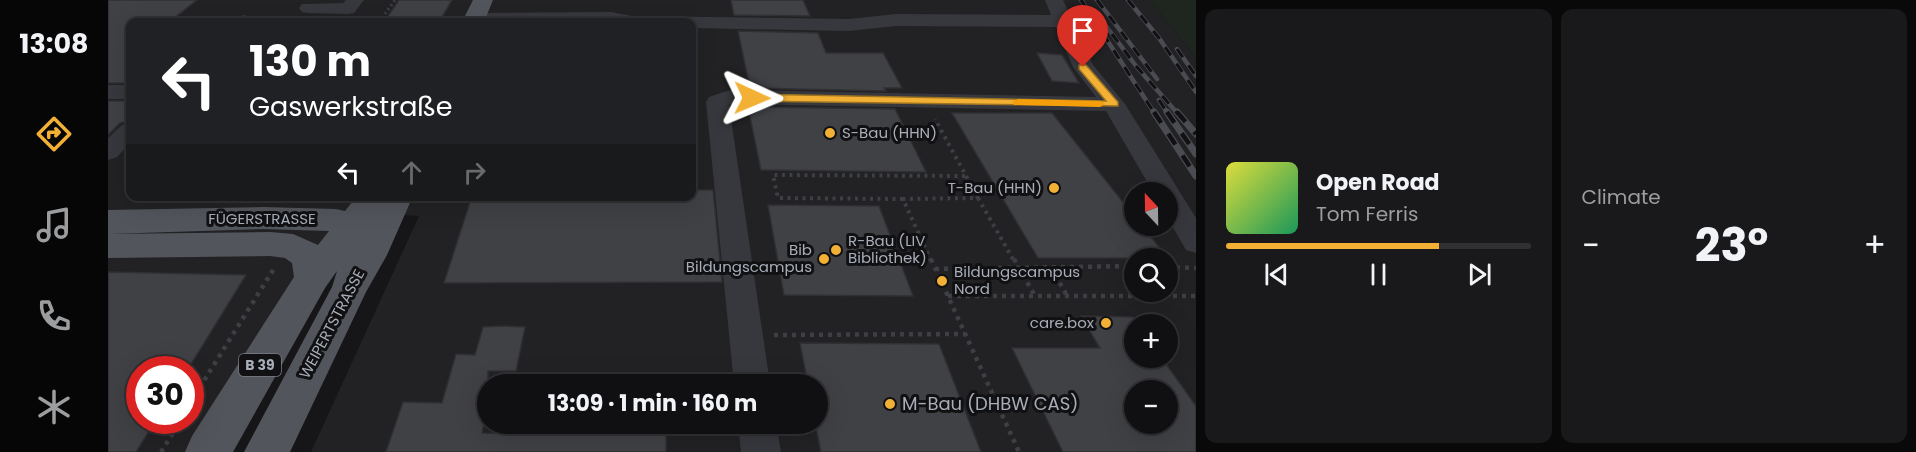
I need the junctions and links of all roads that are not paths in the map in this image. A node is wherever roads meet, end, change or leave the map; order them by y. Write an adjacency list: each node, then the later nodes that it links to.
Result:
1 (1054, 0): 6 (street)
2 (308, 8): 3 (street)
3 (346, 10)
4 (477, 14): 5 (street)
5 (611, 18)
6 (1064, 21): 7 (street); 10 (street)
7 (696, 23)
8 (108, 92): 9 (street)
9 (126, 92)
10 (1114, 104): 13 (street); 22 (street)
11 (126, 134): 12 (street)
12 (108, 152)
13 (1160, 182)
14 (371, 201): 18 (main road)
15 (396, 201): 21 (main road, WEIPERTSTRASSE)
16 (1178, 212): 19 (street)
17 (108, 222): 18 (main road, FÜGERSTRASSE)
18 (351, 227): 21 (main road, B 39)
19 (1196, 242)
20 (108, 246): 21 (main road, FÜGERSTRASSE)
21 (318, 271): 24 (main road, WEIPERTSTRASSE / B 39); 25 (main road, WEIPERTSTRASSE / B 39)
22 (751, 374)
23 (759, 434): 26 (street)
24 (208, 452)
25 (267, 452)
26 (761, 452)

